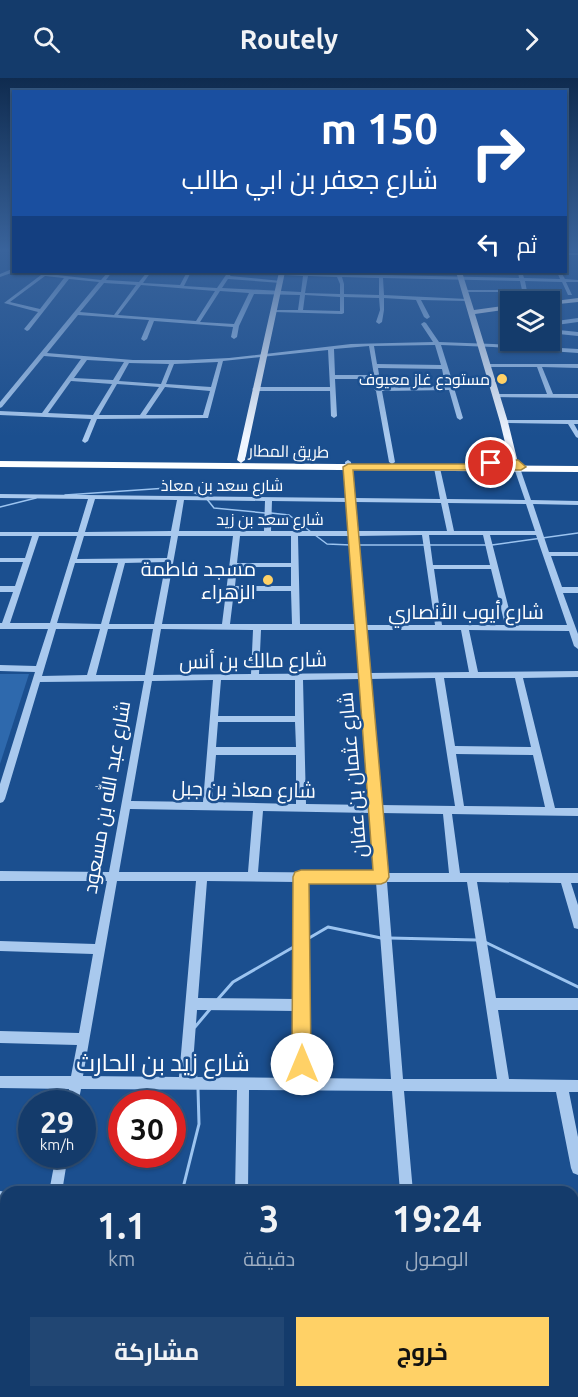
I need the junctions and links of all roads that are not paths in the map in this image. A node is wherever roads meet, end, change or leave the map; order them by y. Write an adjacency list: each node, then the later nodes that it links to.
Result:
1 (76, 313): 32 (street)
2 (471, 313): 28 (main road)
3 (39, 314): 20 (street)
4 (83, 314): 11 (street)
5 (117, 314): 11 (street)
6 (203, 314): 17 (street)
7 (242, 314): 19 (street)
8 (273, 314): 33 (main road)
9 (380, 314): 15 (street)
10 (425, 314): 12 (street)
11 (115, 316): 13 (street)
12 (427, 317)
13 (152, 319): 17 (street); 24 (street)
14 (578, 320): 16 (street)
15 (379, 322)
16 (560, 322)
17 (197, 323): 19 (street)
18 (424, 324): 27 (street)
19 (236, 326): 23 (street)
20 (27, 329)
21 (560, 332): 22 (street)
22 (578, 334)
23 (234, 337)
24 (144, 339)
25 (500, 344): 28 (street)
26 (371, 345): 27 (street); 29 (street); 39 (street)
27 (438, 345): 28 (street); 42 (street)
28 (480, 346): 38 (main road)
29 (331, 348): 33 (street); 43 (street)
30 (560, 349): 31 (street)
31 (578, 351)
32 (42, 354): 34 (street); 58 (street)
33 (263, 355): 35 (street); 52 (main road)
34 (85, 358): 36 (street); 46 (street)
35 (221, 360): 37 (street); 51 (street)
36 (127, 362): 37 (street); 48 (street)
37 (172, 363): 49 (street)
38 (487, 365): 40 (street); 47 (main road)
39 (374, 366): 42 (street); 44 (street)
40 (539, 366): 41 (street); 56 (street)
41 (578, 366)
42 (444, 367): 45 (street)
43 (333, 377): 44 (street); 53 (street)
44 (376, 377): 54 (street)
45 (447, 379): 47 (street); 50 (street)
46 (69, 380): 48 (street); 60 (street)
47 (491, 380): 55 (main road)
48 (114, 384): 49 (street); 62 (street)
49 (162, 387): 51 (street); 63 (street)
50 (450, 388): 54 (street); 64 (street)
51 (213, 389): 63 (street)
52 (255, 389): 53 (street); 71 (main road)
53 (333, 389): 61 (street)
54 (377, 389): 72 (street)
55 (496, 396): 56 (street); 65 (main road)
56 (550, 396): 57 (street)
57 (578, 396)
58 (0, 406)
59 (0, 413): 60 (street)
60 (44, 415): 62 (street)
61 (334, 416)
62 (96, 417): 63 (street); 69 (street)
63 (142, 417)
64 (460, 418)
65 (504, 422): 66 (street); 76 (main road)
66 (570, 422): 67 (street); 68 (street)
67 (578, 422)
68 (578, 436)
69 (85, 441)
70 (0, 459): 71 (highway, طريق المطار)
71 (241, 460): 74 (highway, طريق المطار)
72 (392, 462): 74 (highway, طريق المطار); 76 (highway, طريق المطار)
73 (0, 464): 74 (highway, طريق المطار)
74 (348, 464): 77 (highway, طريق المطار); 83 (street, شارع عثمان بن عفان)
75 (578, 464): 76 (highway, طريق المطار)
76 (515, 466): 77 (highway, طريق المطار); 78 (highway, طريق المطار); 85 (street)
77 (437, 468): 84 (street)
78 (578, 469)
79 (0, 496): 80 (street, شارع سعد بن معاذ)
80 (92, 497): 81 (street, شارع سعد بن معاذ); 88 (street)
81 (181, 498): 82 (street, شارع سعد بن معاذ); 89 (street, شارع عبد الله بن مسعود)
82 (269, 499): 83 (street, شارع سعد بن معاذ); 91 (street)
83 (351, 500): 84 (street, شارع سعد بن معاذ); 93 (street, شارع عثمان بن عفان)
84 (444, 500): 85 (street, شارع سعد بن معاذ); 95 (street)
85 (528, 502): 86 (street, شارع سعد بن معاذ); 97 (street)
86 (578, 503)
87 (37, 533): 88 (street, شارع سعد بن زيد); 98 (street, شارع سعد بن زيد); 102 (street)
88 (81, 533): 89 (street, شارع سعد بن زيد); 105 (street)
89 (175, 533): 90 (street, شارع سعد بن زيد); 104 (street, شارع عبد الله بن مسعود)
90 (237, 533): 91 (street, شارع سعد بن زيد); 106 (street)
91 (267, 533): 92 (street, شارع سعد بن زيد)
92 (294, 533): 93 (street, شارع سعد بن زيد); 107 (street)
93 (353, 533): 94 (street, شارع سعد بن زيد); 123 (street, شارع عثمان بن عفان)
94 (425, 533): 95 (street, شارع سعد بن زيد); 108 (street)
95 (451, 533): 96 (street, شارع سعد بن زيد)
96 (486, 533): 97 (street, شارع سعد بن زيد); 109 (street)
97 (539, 533): 99 (street)
98 (0, 534)
99 (547, 554): 100 (street); 114 (street)
100 (578, 554)
101 (0, 560): 102 (street)
102 (26, 560): 112 (street)
103 (122, 560): 104 (street); 105 (street); 118 (street)
104 (170, 560): 119 (street, شارع عبد الله بن مسعود)
105 (72, 561): 117 (street)
106 (233, 565): 107 (street); 110 (street)
107 (295, 565): 113 (street)
108 (430, 567): 109 (street); 124 (street)
109 (494, 567): 126 (street)
110 (230, 588): 113 (street); 120 (street)
111 (0, 589): 112 (street)
112 (17, 589): 116 (street)
113 (295, 589): 122 (street)
114 (559, 590): 115 (street); 127 (street)
115 (578, 590)
116 (2, 626): 117 (street, شارع أيوب الأنصاري)
117 (52, 626): 118 (street, شارع أيوب الأنصاري); 130 (street)
118 (104, 626): 119 (street, شارع أيوب الأنصاري); 139 (street)
119 (158, 626): 120 (street, شارع أيوب الأنصاري); 140 (street, شارع عبد الله بن مسعود)
120 (226, 627): 121 (street, شارع أيوب الأنصاري)
121 (257, 627): 122 (street, شارع أيوب الأنصاري); 138 (street)
122 (296, 627): 123 (street, شارع أيوب الأنصاري)
123 (361, 627): 124 (street, شارع أيوب الأنصاري); 136 (street, شارع عثمان بن عفان)
124 (439, 628): 125 (street, شارع أيوب الأنصاري)
125 (465, 628): 126 (street, شارع أيوب الأنصاري); 133 (street)
126 (510, 628): 127 (street, شارع أيوب الأنصاري)
127 (571, 628): 128 (street)
128 (578, 646)
129 (0, 668): 130 (street)
130 (40, 669): 141 (street)
131 (578, 674): 134 (street, شارع مالك بن أنس)
132 (439, 675): 133 (street, شارع مالك بن أنس); 136 (street, شارع مالك بن أنس); 144 (street)
133 (474, 675): 134 (street, شارع مالك بن أنس)
134 (518, 675): 147 (street)
135 (299, 676): 136 (street, شارع مالك بن أنس); 138 (street, شارع مالك بن أنس); 142 (street)
136 (365, 676): 153 (street, شارع عثمان بن عفان)
137 (217, 677): 138 (street, شارع مالك بن أنس); 140 (street, شارع مالك بن أنس); 143 (street)
138 (255, 677)
139 (90, 678): 140 (street, شارع مالك بن أنس); 141 (street, شارع مالك بن أنس)
140 (149, 678): 149 (street, شارع عبد الله بن مسعود)
141 (37, 679): 148 (street)
142 (300, 718): 143 (street); 146 (street)
143 (214, 719): 145 (street)
144 (451, 750): 147 (street); 155 (street)
145 (212, 751): 146 (street); 150 (street)
146 (300, 751): 152 (street)
147 (536, 751): 156 (street)
148 (0, 799)
149 (126, 806): 150 (street, شارع معاذ بن جبل); 159 (street, شارع عبد الله بن مسعود)
150 (207, 807): 151 (street, شارع معاذ بن جبل)
151 (258, 807): 152 (street, شارع معاذ بن جبل); 161 (street)
152 (301, 808): 153 (street, شارع معاذ بن جبل)
153 (375, 809): 154 (street, شارع معاذ بن جبل); 163 (street, شارع عثمان بن عفان)
154 (447, 810): 155 (street, شارع معاذ بن جبل); 164 (street)
155 (460, 810): 156 (street, شارع معاذ بن جبل)
156 (551, 811): 157 (street, شارع معاذ بن جبل)
157 (578, 812)
158 (0, 876): 159 (street)
159 (113, 877): 160 (street); 170 (street, شارع عبد الله بن مسعود)
160 (202, 877): 161 (street); 171 (street)
161 (254, 877): 162 (street)
162 (301, 877): 163 (street); 174 (street)
163 (381, 877): 164 (street); 182 (street, شارع عثمان بن عفان)
164 (455, 877): 165 (street)
165 (471, 877): 166 (street); 172 (street)
166 (565, 878): 167 (street); 168 (street)
167 (578, 878)
168 (578, 924)
169 (0, 946): 170 (street)
170 (100, 949): 176 (street, شارع عبد الله بن مسعود)
171 (192, 1004): 174 (street); 179 (street)
172 (492, 1004): 173 (street); 183 (street)
173 (578, 1004)
174 (301, 1005): 181 (street)
175 (0, 1037): 176 (street)
176 (83, 1039): 178 (street, شارع عبد الله بن مسعود)
177 (0, 1082): 178 (street, شارع زيد بن الحارث)
178 (76, 1083): 179 (street, شارع زيد بن الحارث); 186 (street, شارع عبد الله بن مسعود)
179 (185, 1083): 180 (street, شارع زيد بن الحارث)
180 (243, 1084): 181 (street, شارع زيد بن الحارث); 190 (street)
181 (302, 1084): 182 (street, شارع زيد بن الحارث)
182 (397, 1084): 183 (street, شارع زيد بن الحارث); 191 (street, شارع عثمان بن عفان)
183 (504, 1085): 184 (street, شارع زيد بن الحارث)
184 (561, 1085): 185 (street, شارع زيد بن الحارث); 188 (street)
185 (578, 1086)
186 (75, 1090)
187 (61, 1168): 189 (street)
188 (578, 1168)
189 (57, 1186)
190 (241, 1186)
191 (406, 1186)

